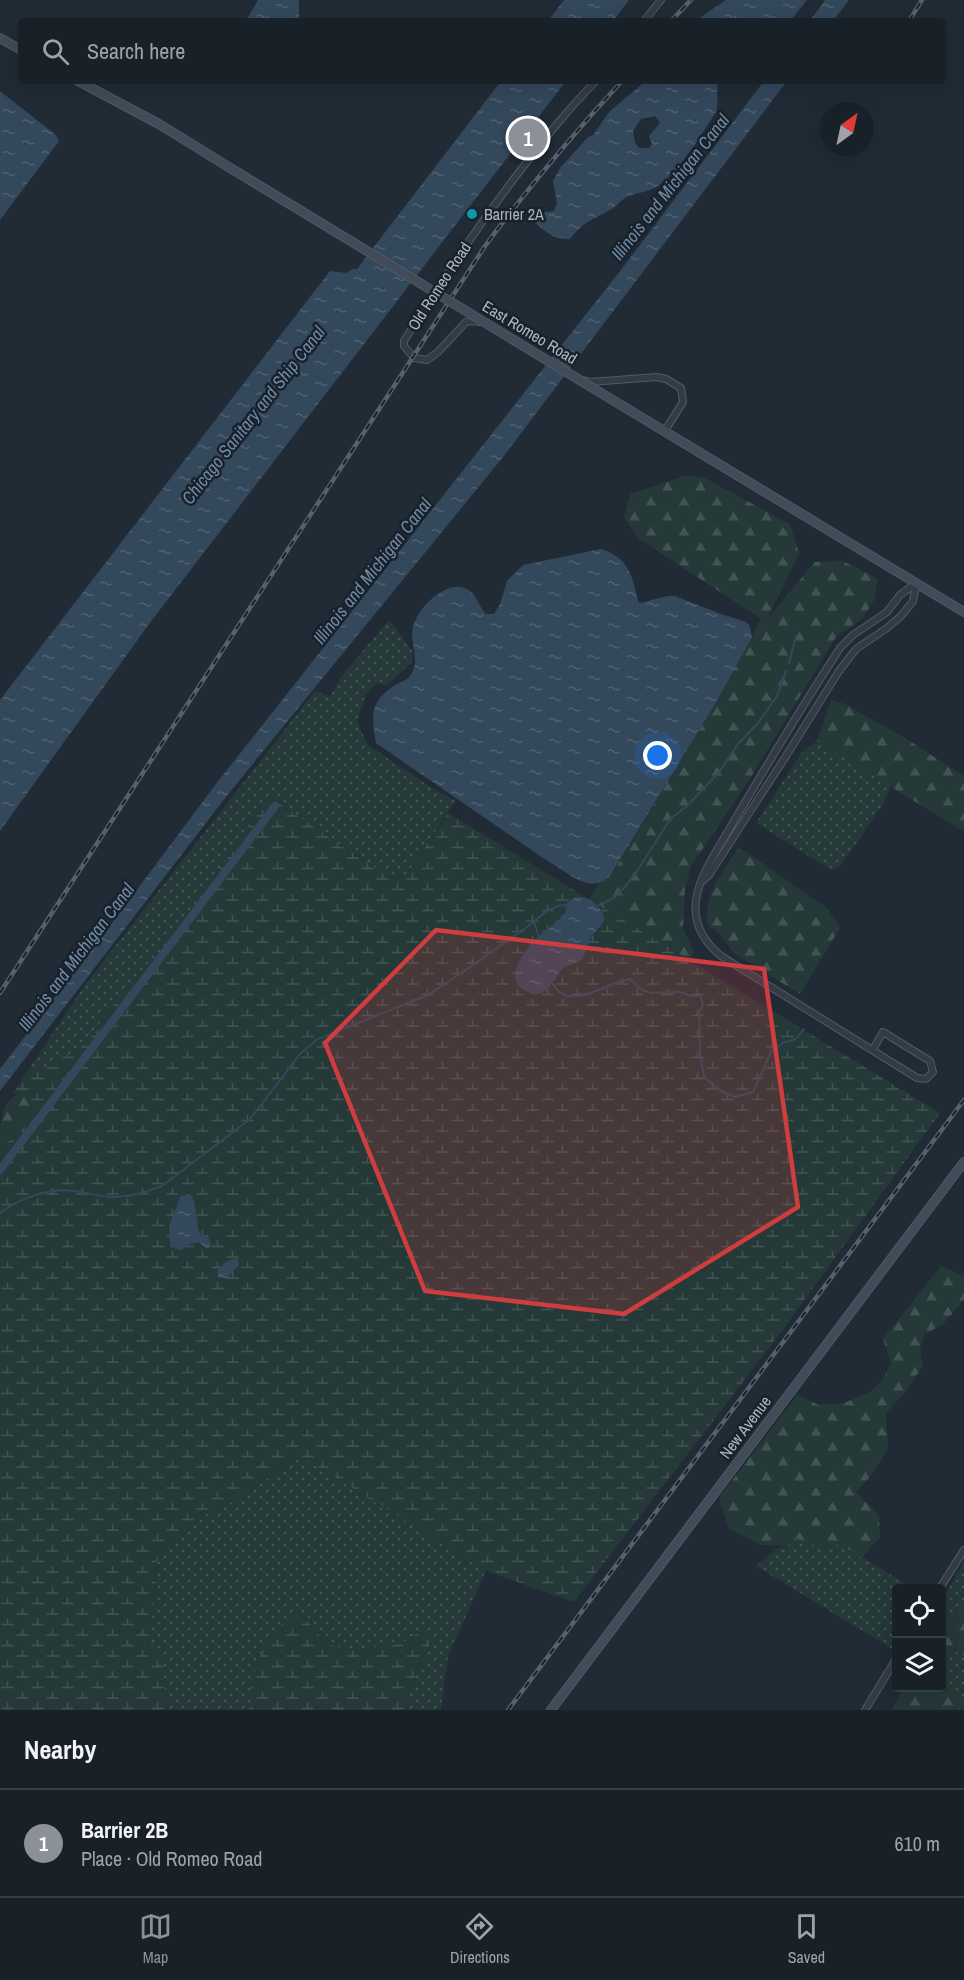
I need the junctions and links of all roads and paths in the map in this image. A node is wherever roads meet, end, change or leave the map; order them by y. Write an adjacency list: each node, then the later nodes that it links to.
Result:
1 (661, 0): 2 (street)
2 (646, 18)
3 (1, 39): 4 (main road)
4 (18, 48)
5 (84, 84): 7 (main road, East Romeo Road, bridge)
6 (593, 84): 7 (street, Old Romeo Road, bridge)
7 (664, 432): 8 (main road, East Romeo Road)
8 (916, 583): 9 (main road, East Romeo Road); 10 (street); 10 (street)
9 (964, 612)
10 (702, 882): 11 (street)
11 (873, 1049): 11 (street)
12 (964, 1162): 16 (main road, New Avenue)
13 (964, 1550): 14 (street)
14 (943, 1584)
15 (892, 1667): 17 (street)
16 (550, 1710)
17 (865, 1710)

